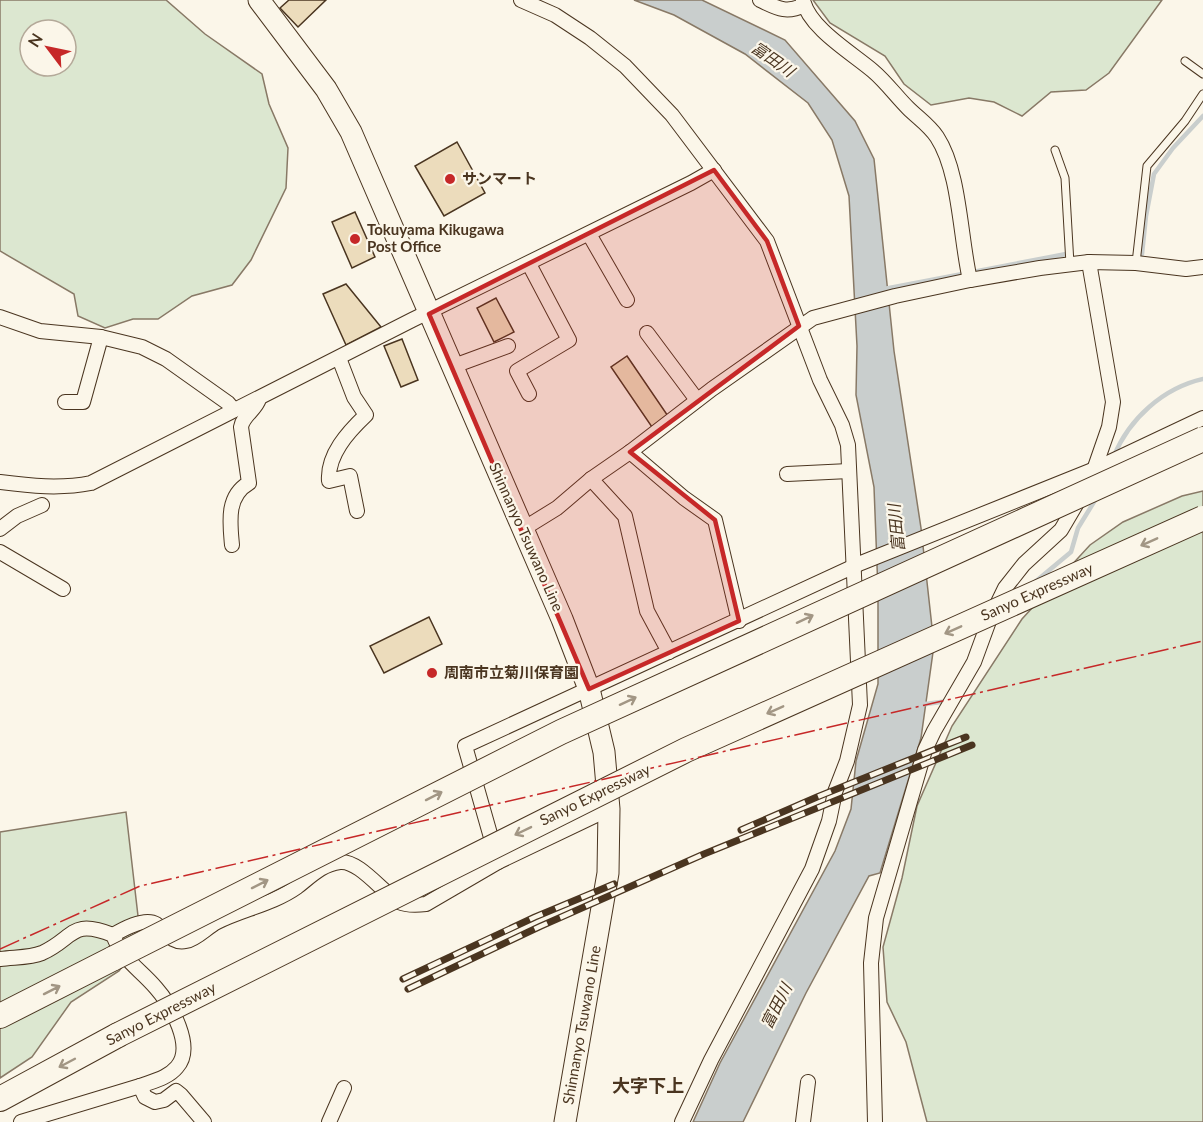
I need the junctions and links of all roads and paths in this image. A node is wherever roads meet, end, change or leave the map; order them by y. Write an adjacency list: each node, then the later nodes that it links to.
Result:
1 (259, 0): 18 (main road, Shinnanyo Tsuwano Line)
2 (521, 0): 9 (street)
3 (760, 0): 4 (street)
4 (804, 3): 16 (street)
5 (1185, 61): 6 (lane)
6 (1203, 74)
7 (1203, 94): 12 (lane)
8 (1055, 150): 14 (lane)
9 (714, 170): 10 (street); 20 (street)
10 (589, 234): 13 (street); 17 (street)
11 (1089, 262): 12 (street); 14 (street); 34 (street)
12 (1136, 263): 15 (street)
13 (529, 264): 18 (street); 26 (street)
14 (1070, 264): 16 (street)
15 (1203, 267)
16 (970, 280): 20 (street)
17 (627, 300)
18 (429, 314): 24 (street); 25 (main road, Shinnanyo Tsuwano Line)
19 (0, 317): 22 (street)
20 (799, 326): 28 (street); 35 (street)
21 (647, 333): 28 (street)
22 (101, 337): 29 (street); 30 (street)
23 (508, 346): 25 (street)
24 (339, 357): 27 (street); 40 (street)
25 (452, 367): 43 (main road, Shinnanyo Tsuwano Line)
26 (529, 394)
27 (260, 397): 30 (street); 44 (street)
28 (697, 400): 33 (street)
29 (65, 402)
30 (234, 410): 38 (street)
31 (1203, 418): 34 (street)
32 (1203, 439): 53 (highway, one-way to 32, bridge)
33 (630, 452): 37 (street); 48 (street)
34 (1095, 469): 46 (street); 66 (street)
35 (849, 471): 36 (street); 46 (street)
36 (788, 474)
37 (591, 479): 43 (street); 49 (street)
38 (0, 482)
39 (42, 506): 42 (street)
40 (357, 511)
41 (1203, 518): 59 (highway, Sanyo Expressway, one-way to 59, bridge)
42 (0, 528)
43 (523, 529): 50 (main road, Shinnanyo Tsuwano Line)
44 (232, 545)
45 (0, 552): 47 (street)
46 (857, 565): 48 (street); 64 (street)
47 (63, 589)
48 (739, 621): 49 (street)
49 (669, 652): 50 (street)
50 (589, 689): 51 (main road, Shinnanyo Tsuwano Line); 52 (street)
51 (609, 809): 52 (street); 63 (main road, Shinnanyo Tsuwano Line)
52 (498, 862): 53 (street)
53 (114, 946): 54 (street); 55 (highway, one-way to 53); 57 (street)
54 (0, 959)
55 (0, 1016)
56 (808, 1082): 65 (street)
57 (140, 1086): 60 (street); 61 (street)
58 (344, 1088): 62 (street)
59 (0, 1099)
60 (21, 1122)
61 (204, 1122)
62 (329, 1122)
63 (565, 1122)
64 (682, 1122)
65 (803, 1122)
66 (875, 1122)

